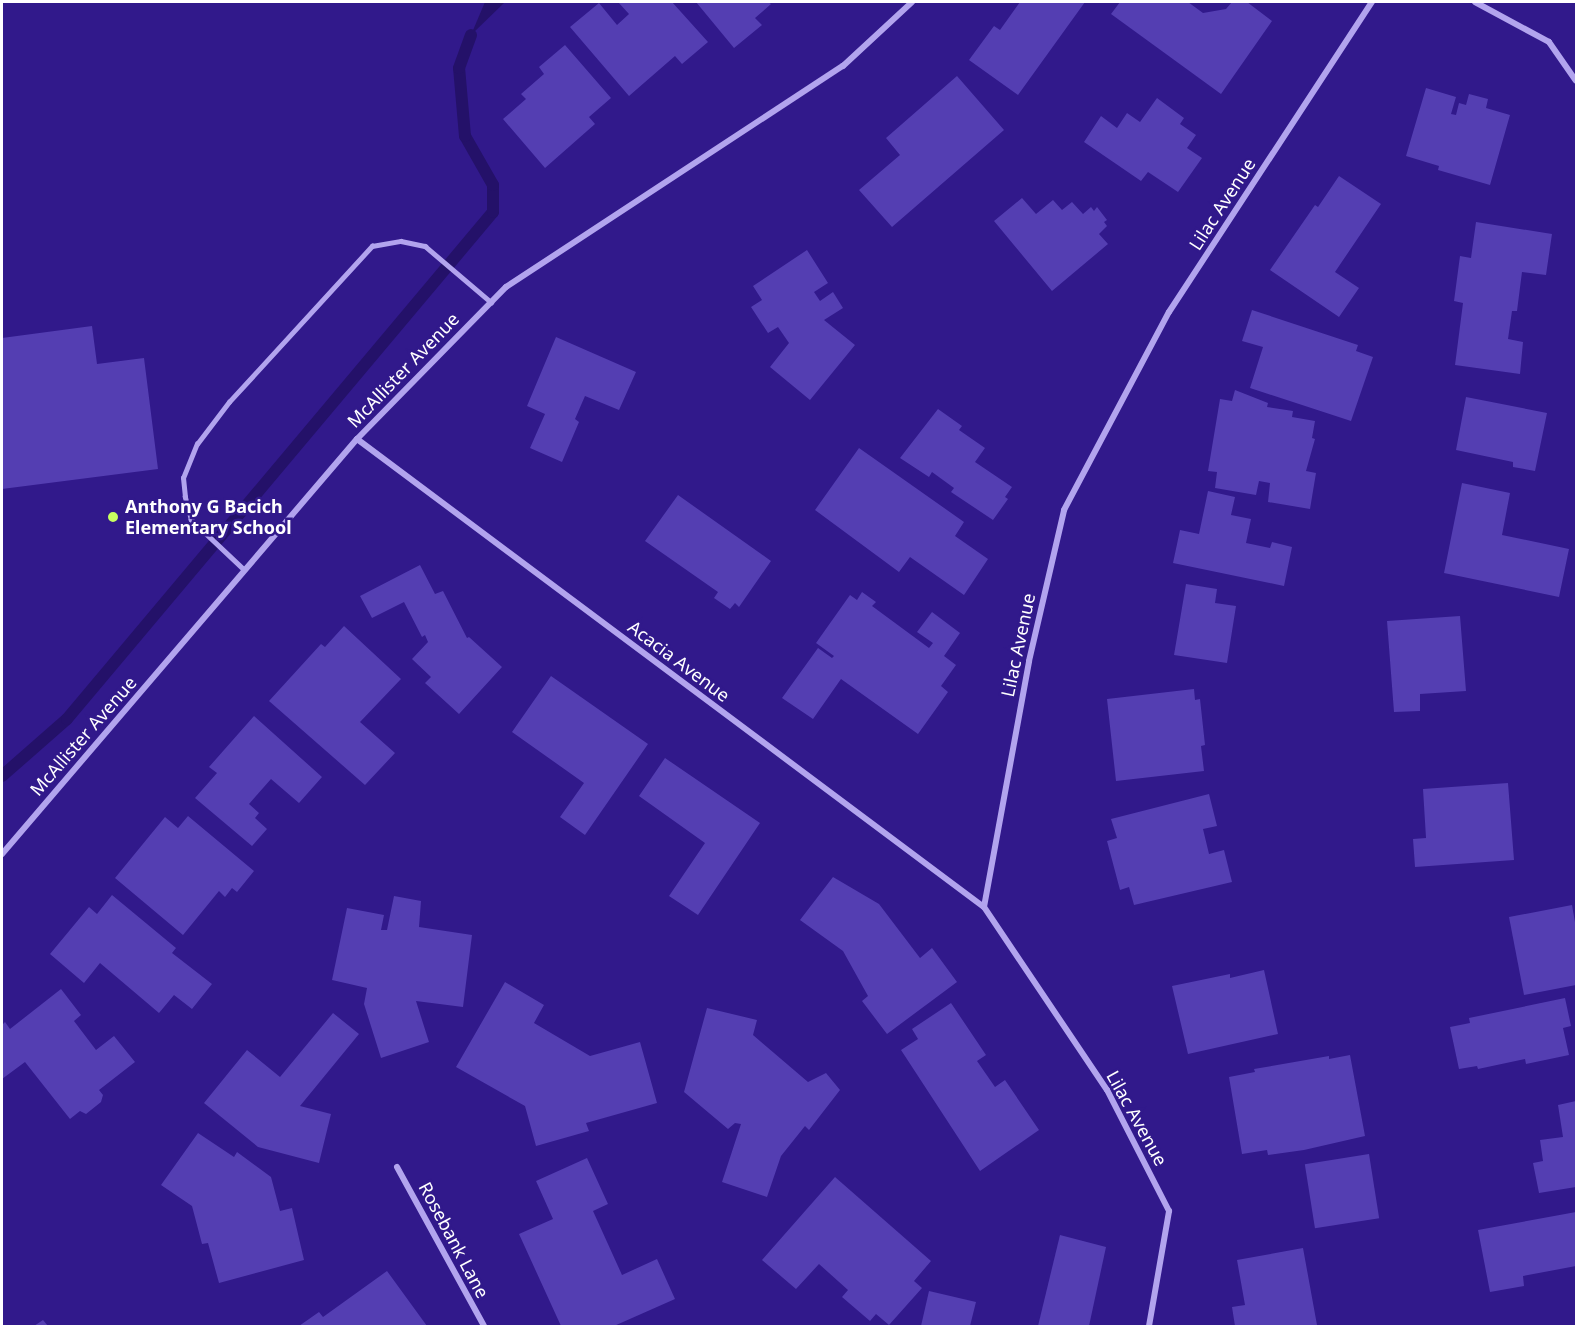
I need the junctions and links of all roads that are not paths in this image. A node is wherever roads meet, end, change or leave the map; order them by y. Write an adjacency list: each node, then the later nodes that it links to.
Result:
1 (912, 2): 5 (street, McAllister Avenue)
2 (1372, 2): 9 (street, Lilac Avenue)
3 (1474, 2): 4 (street)
4 (1576, 81)
5 (491, 302): 6 (street, McAllister Avenue); 7 (lane)
6 (357, 439): 7 (street, McAllister Avenue); 9 (street, Acacia Avenue)
7 (244, 570): 8 (street, McAllister Avenue)
8 (2, 854)
9 (984, 907): 12 (street, Lilac Avenue)
10 (397, 1167): 11 (street, Rosebank Lane)
11 (484, 1326)
12 (1149, 1326)

